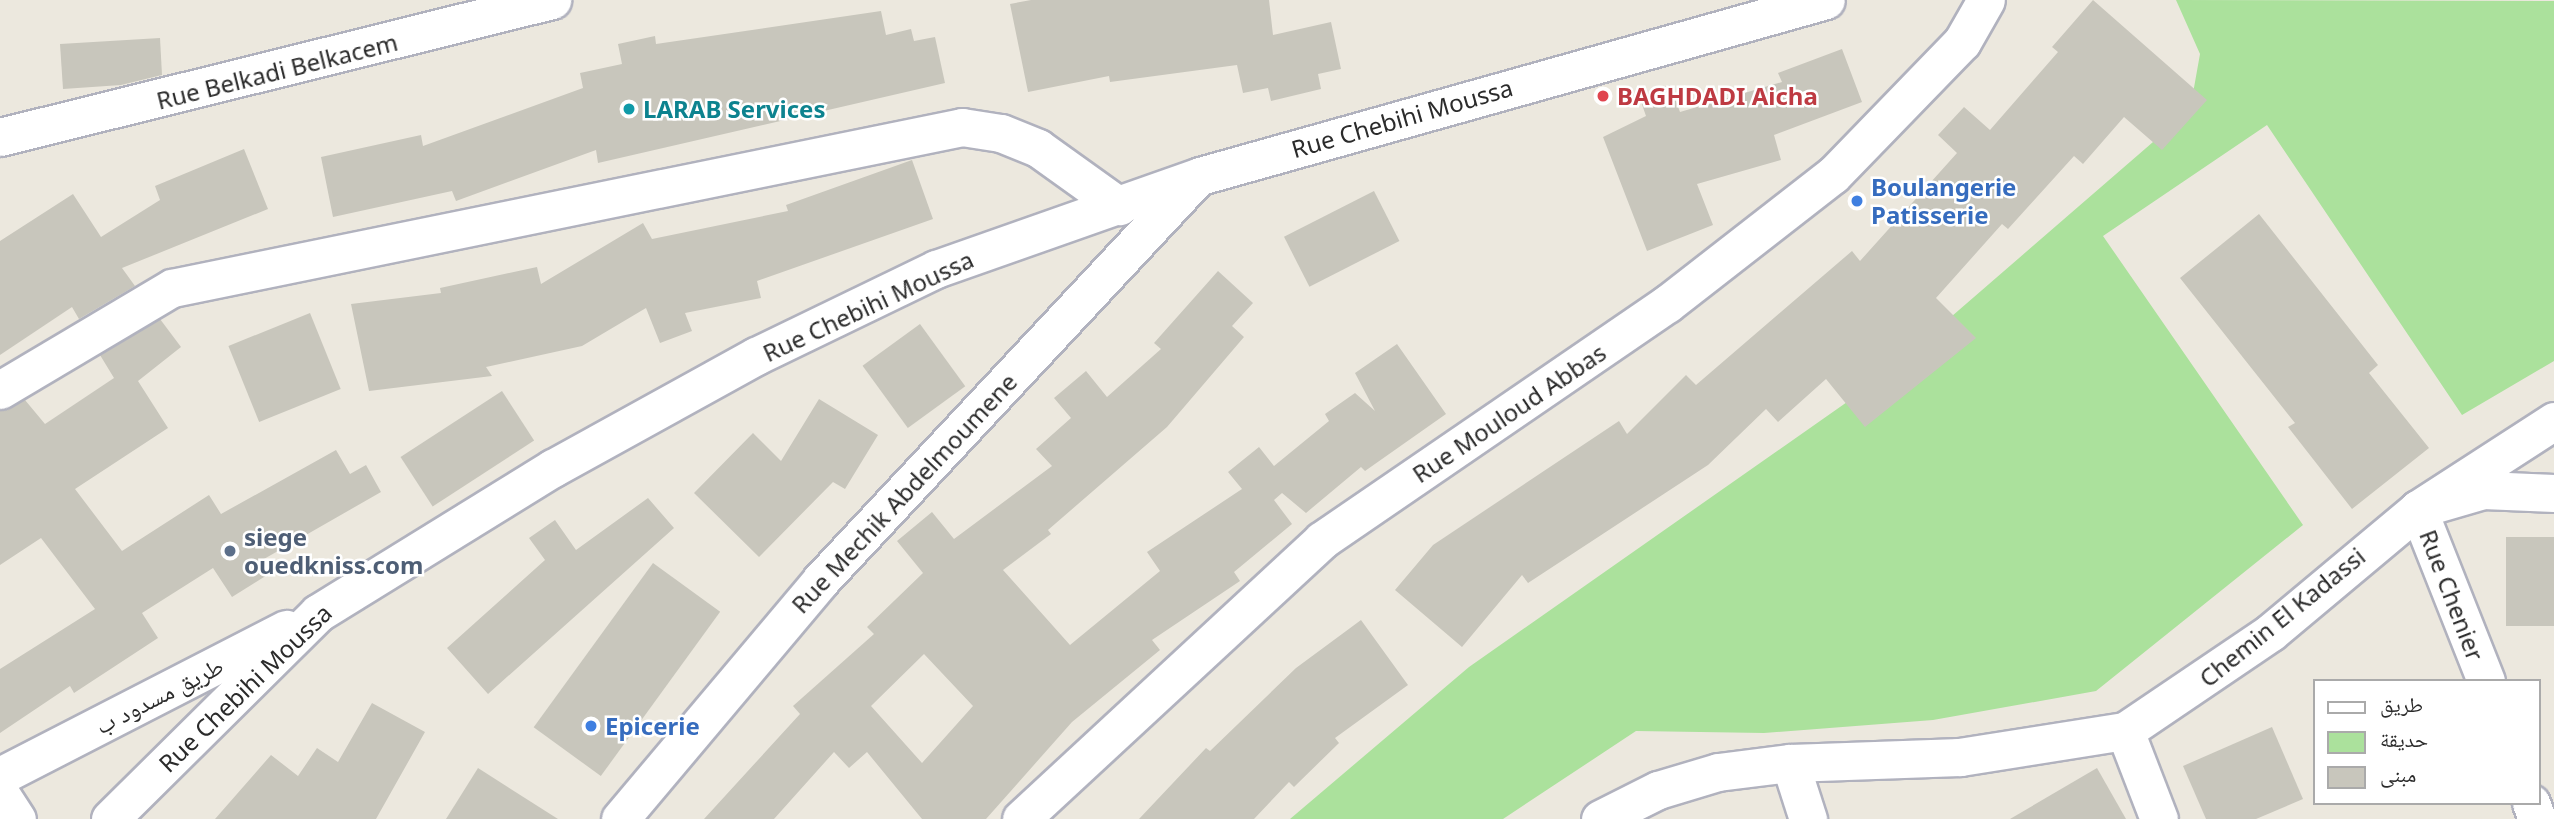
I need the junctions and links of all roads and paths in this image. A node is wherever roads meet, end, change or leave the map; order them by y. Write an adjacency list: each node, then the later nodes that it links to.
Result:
1 (552, 0): 4 (street, Rue Belkadi Belkacem)
2 (1826, 0): 5 (street, Rue Chebihi Moussa)
3 (1986, 0): 20 (street, Rue Mouloud Abbas)
4 (0, 137)
5 (1200, 176): 6 (street, Rue Chebihi Moussa); 19 (street, Rue Mechik Abdelmoumene)
6 (1119, 206): 7 (street); 11 (street, Rue Chebihi Moussa)
7 (0, 390)
8 (2554, 421): 10 (street)
9 (2554, 493): 10 (street, Chemin El Kadassi)
10 (2418, 509): 12 (street, Rue Chenier); 13 (street, Chemin El Kadassi)
11 (318, 612): 15 (street, طريق مسدود ب); 18 (street, Rue Chebihi Moussa)
12 (2485, 679)
13 (2125, 731): 14 (street, Chemin El Kadassi); 23 (street)
14 (1790, 762): 21 (street, Chemin El Kadassi); 22 (street)
15 (0, 776)
16 (0, 793): 17 (street)
17 (17, 819)
18 (110, 819)
19 (620, 819)
20 (1021, 819)
21 (1600, 819)
22 (1808, 819)
23 (2159, 819)

